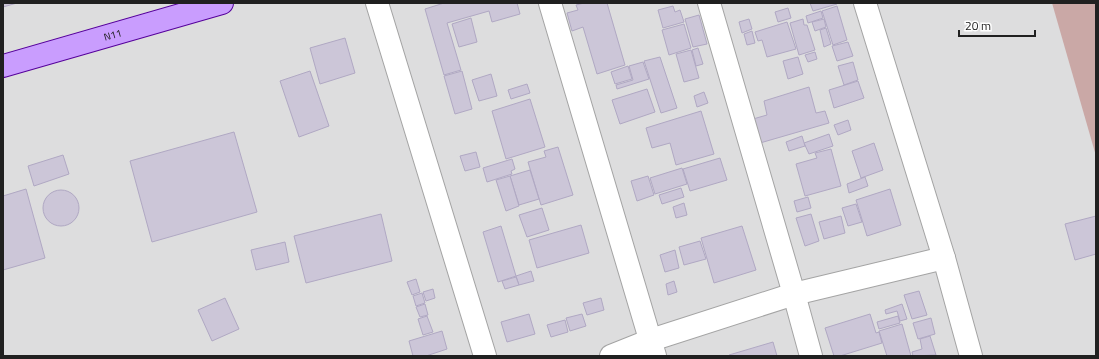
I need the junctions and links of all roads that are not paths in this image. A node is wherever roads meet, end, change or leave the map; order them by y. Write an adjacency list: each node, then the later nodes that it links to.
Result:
1 (222, 3): 6 (main road, N11)
2 (377, 3): 10 (street)
3 (550, 3): 9 (street)
4 (708, 3): 8 (street)
5 (865, 3): 7 (street)
6 (3, 66)
7 (944, 258): 8 (street); 13 (street)
8 (794, 294): 9 (street); 12 (street)
9 (653, 348): 11 (street)
10 (485, 356)
11 (612, 356)
12 (811, 356)
13 (971, 356)

